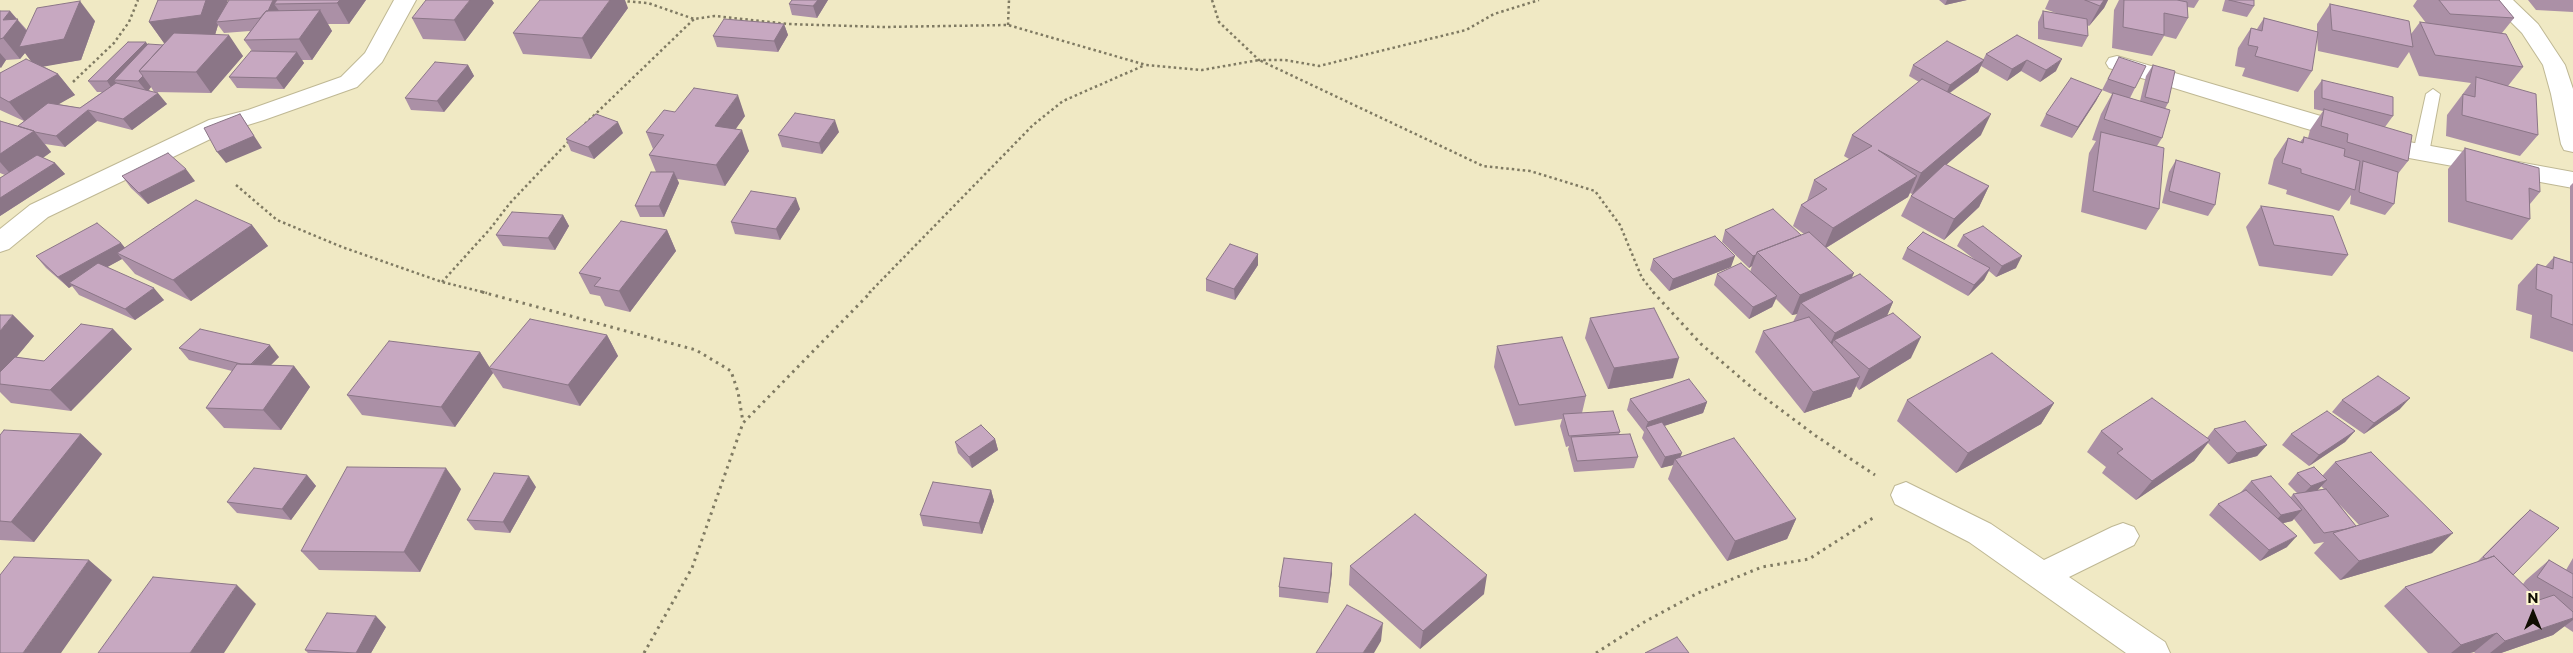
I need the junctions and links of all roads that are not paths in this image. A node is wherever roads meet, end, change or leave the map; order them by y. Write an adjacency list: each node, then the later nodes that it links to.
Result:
1 (405, 0): 8 (street)
2 (2500, 0): 5 (street)
3 (2116, 63): 6 (street)
4 (2434, 94): 6 (lane)
5 (2573, 144)
6 (2421, 152): 7 (street)
7 (2573, 180)
8 (0, 243)
9 (1906, 495): 11 (street)
10 (2123, 536): 11 (street)
11 (2041, 576): 12 (street)
12 (2153, 653)

